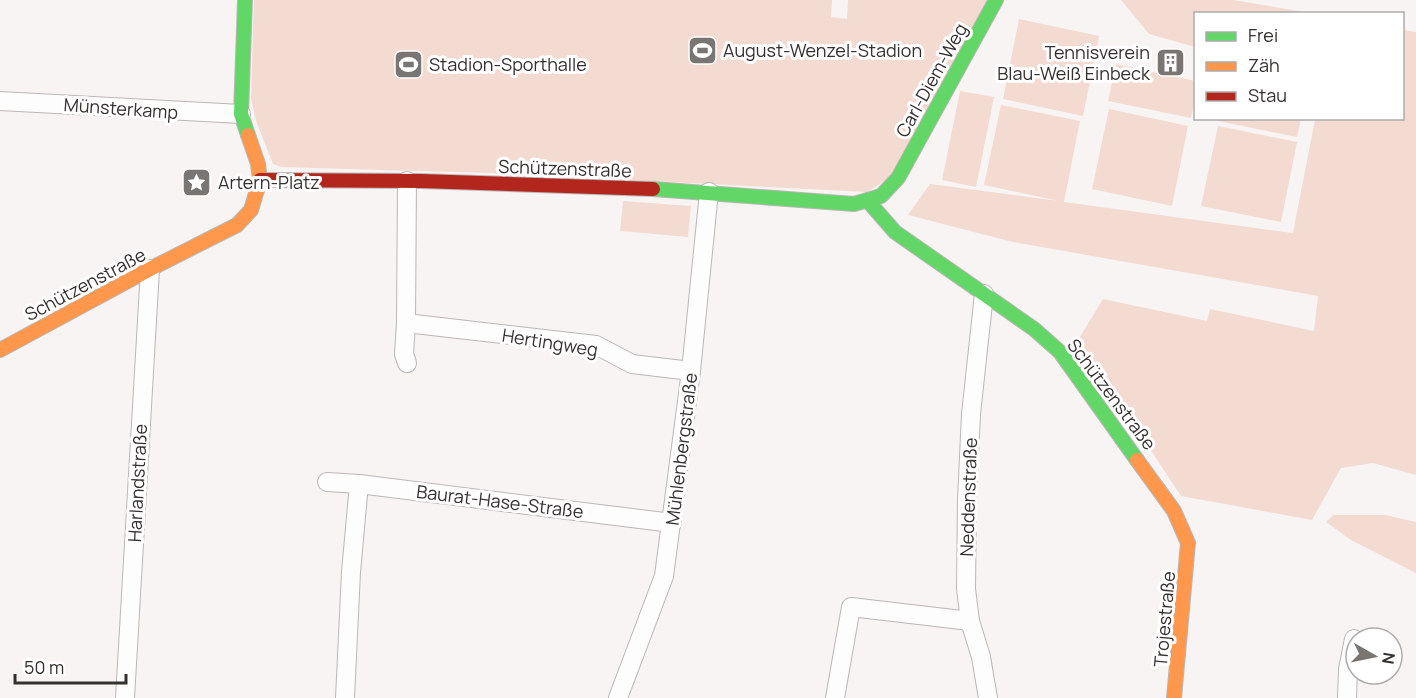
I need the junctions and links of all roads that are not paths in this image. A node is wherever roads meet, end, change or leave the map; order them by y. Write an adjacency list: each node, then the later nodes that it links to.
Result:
1 (245, 0): 4 (street)
2 (996, 0): 5 (street, Carl-Diem-Weg)
3 (0, 100): 4 (street, Münsterkamp)
4 (241, 114): 6 (street, Schützenstraße)
5 (898, 178): 9 (street, Schützenstraße)
6 (260, 180): 7 (street, Schützenstraße); 10 (street, Schützenstraße)
7 (407, 181): 8 (street, Schützenstraße); 12 (street)
8 (709, 192): 9 (street, Schützenstraße); 15 (street, Mühlenbergstraße)
9 (868, 201): 11 (street, Schützenstraße)
10 (150, 269): 13 (street, Schützenstraße); 21 (street, Harlandstraße)
11 (984, 294): 19 (street, Schützenstraße); 20 (street, Neddenstraße)
12 (405, 323): 14 (street); 15 (street, Hertingweg)
13 (0, 350)
14 (407, 363)
15 (691, 371): 18 (street, Mühlenbergstraße)
16 (327, 482): 17 (street, Baurat-Hase-Straße)
17 (359, 484): 18 (street, Baurat-Hase-Straße); 22 (street)
18 (672, 523): 23 (street, Mühlenbergstraße)
19 (1188, 543): 26 (street, Trojestraße)
20 (970, 621): 24 (street); 25 (street, Neddenstraße)
21 (125, 698)
22 (345, 698)
23 (618, 698)
24 (836, 698)
25 (988, 698)
26 (1174, 698)

